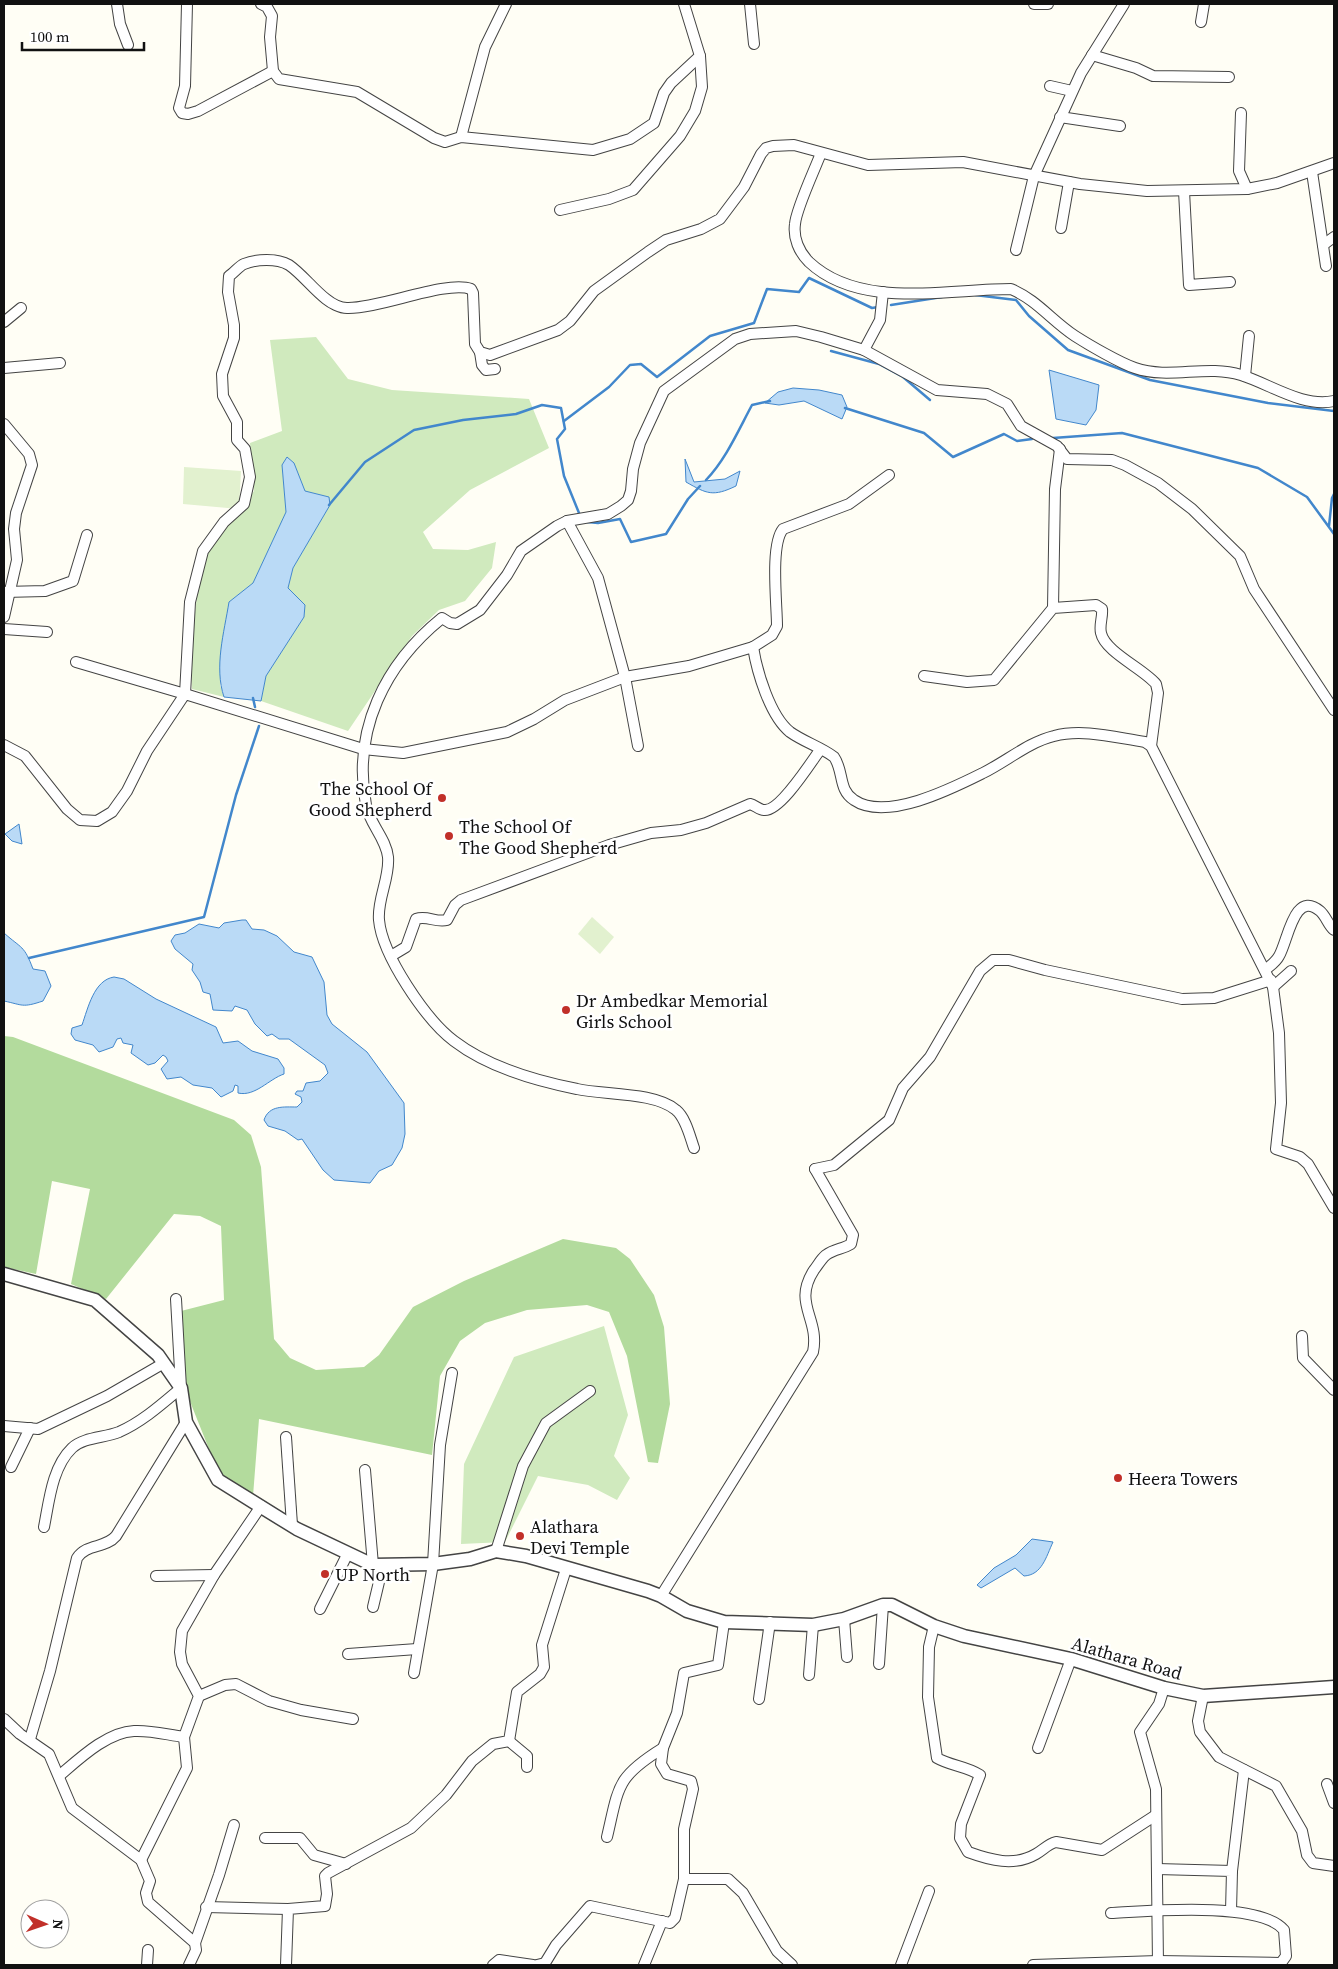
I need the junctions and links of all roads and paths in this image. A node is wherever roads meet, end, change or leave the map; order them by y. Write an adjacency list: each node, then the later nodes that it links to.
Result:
1 (117, 4): 13 (street)
2 (187, 4): 16 (street)
3 (261, 4): 16 (street)
4 (506, 4): 23 (street)
5 (684, 4): 15 (street)
6 (750, 4): 12 (street)
7 (1034, 4): 8 (street)
8 (1048, 4)
9 (1124, 4): 14 (street)
10 (1204, 4): 11 (street)
11 (1201, 22)
12 (754, 44)
13 (128, 45)
14 (1092, 55): 17 (street); 19 (street)
15 (700, 56): 23 (street); 31 (street)
16 (273, 71): 23 (street)
17 (1229, 77)
18 (1050, 86): 19 (street)
19 (1072, 91): 21 (street)
20 (1241, 112): 29 (street)
21 (1060, 117): 22 (street); 27 (street)
22 (1120, 126)
23 (461, 137)
24 (821, 152): 27 (street); 38 (street); 43 (street)
25 (1334, 163): 26 (street)
26 (1312, 172): 29 (street); 34 (street)
27 (1034, 176): 28 (street); 35 (street)
28 (1069, 182): 30 (street); 32 (street)
29 (1247, 189): 30 (street)
30 (1184, 191): 37 (street)
31 (560, 210)
32 (1062, 228)
33 (1334, 237): 34 (street)
34 (1323, 245): 36 (street)
35 (1016, 250)
36 (1326, 266)
37 (1230, 282)
38 (883, 292): 42 (street); 47 (street)
39 (21, 308): 40 (street)
40 (4, 322)
41 (1249, 336): 47 (street)
42 (864, 350): 50 (street); 52 (street)
43 (480, 352): 46 (street); 63 (street)
44 (60, 363): 45 (street)
45 (4, 368)
46 (495, 369)
47 (1245, 376): 48 (street)
48 (1334, 401)
49 (4, 424): 54 (street)
50 (1060, 449): 55 (street); 64 (street)
51 (889, 475): 59 (street)
52 (567, 521): 62 (street); 68 (street)
53 (87, 535): 54 (street)
54 (7, 592): 56 (street)
55 (1053, 608): 61 (street); 67 (street)
56 (4, 616)
57 (4, 629): 58 (street)
58 (47, 632)
59 (753, 647): 62 (street); 69 (street)
60 (76, 662): 63 (street)
61 (924, 676)
62 (625, 677): 66 (street); 68 (street)
63 (185, 694): 65 (street); 68 (street)
64 (1334, 710)
65 (4, 745)
66 (638, 746)
67 (1151, 746): 69 (street); 72 (street)
68 (362, 749): 71 (street)
69 (820, 750): 71 (street)
70 (1334, 930): 72 (street)
71 (391, 956): 75 (street)
72 (1265, 970): 74 (street)
73 (1291, 971): 74 (street)
74 (1272, 984): 76 (street); 101 (street)
75 (694, 1148)
76 (1333, 1203)
77 (4, 1274): 80 (street)
78 (176, 1299): 82 (street)
79 (1302, 1336): 83 (street)
80 (164, 1363): 82 (street); 87 (street)
81 (452, 1373): 96 (street)
82 (182, 1388): 85 (street); 93 (street)
83 (1334, 1390)
84 (590, 1391): 94 (street)
85 (186, 1422): 91 (street); 125 (street)
86 (4, 1426): 87 (street)
87 (30, 1428): 89 (street)
88 (286, 1438): 92 (street)
89 (11, 1467)
90 (365, 1470): 97 (street)
91 (261, 1506): 92 (street); 99 (street)
92 (292, 1525): 95 (street)
93 (44, 1527)
94 (496, 1551): 96 (street); 98 (street)
95 (348, 1553): 97 (street); 104 (street)
96 (433, 1564): 97 (street); 110 (street)
97 (378, 1565): 103 (street)
98 (566, 1569): 101 (street); 126 (street)
99 (214, 1575): 100 (street); 119 (street)
100 (156, 1576)
101 (661, 1596): 106 (street)
102 (883, 1605): 105 (street); 109 (street, Alathara Road); 114 (street)
103 (373, 1607)
104 (320, 1609)
105 (844, 1618): 108 (street); 112 (street)
106 (724, 1622): 107 (street); 127 (street)
107 (770, 1622): 108 (street); 121 (street)
108 (813, 1626): 116 (street)
109 (934, 1626): 113 (street, Alathara Road); 134 (street)
110 (417, 1649): 111 (street); 115 (street)
111 (348, 1654)
112 (847, 1657)
113 (1071, 1659): 118 (street, Alathara Road); 128 (street)
114 (879, 1664)
115 (414, 1673)
116 (809, 1675)
117 (1334, 1687): 120 (street, Alathara Road)
118 (1164, 1688): 120 (street, Alathara Road); 134 (street)
119 (199, 1696): 123 (street); 124 (street)
120 (1203, 1696): 130 (street)
121 (760, 1698)
122 (4, 1719): 125 (street)
123 (353, 1719)
124 (184, 1737): 131 (street); 138 (street)
125 (30, 1738): 131 (street)
126 (509, 1741): 129 (street); 139 (street)
127 (663, 1748): 136 (street); 143 (street)
128 (1038, 1748)
129 (527, 1767)
130 (1244, 1770): 140 (street); 142 (street)
131 (59, 1776): 138 (street)
132 (1327, 1784): 133 (street)
133 (1334, 1803)
134 (1156, 1815): 141 (street)
135 (234, 1825): 145 (street)
136 (607, 1836)
137 (265, 1838): 139 (street)
138 (141, 1860): 151 (street)
139 (346, 1864): 146 (street)
140 (1334, 1866)
141 (1157, 1870): 142 (street); 147 (street)
142 (1232, 1871): 148 (street)
143 (684, 1879): 150 (street); 161 (street)
144 (929, 1892): 162 (street)
145 (206, 1908): 146 (street); 151 (street)
146 (288, 1909): 156 (street)
147 (1157, 1911): 148 (street); 149 (street); 153 (street)
148 (1231, 1911): 153 (street)
149 (1112, 1913)
150 (662, 1921): 159 (street); 160 (street)
151 (195, 1943): 155 (street)
152 (148, 1950): 154 (street)
153 (1158, 1963): 163 (street)
154 (147, 1965)
155 (189, 1965)
156 (286, 1965)
157 (493, 1965): 158 (street)
158 (533, 1965)
159 (537, 1965)
160 (644, 1965)
161 (792, 1965)
162 (901, 1965)
163 (1033, 1965)

